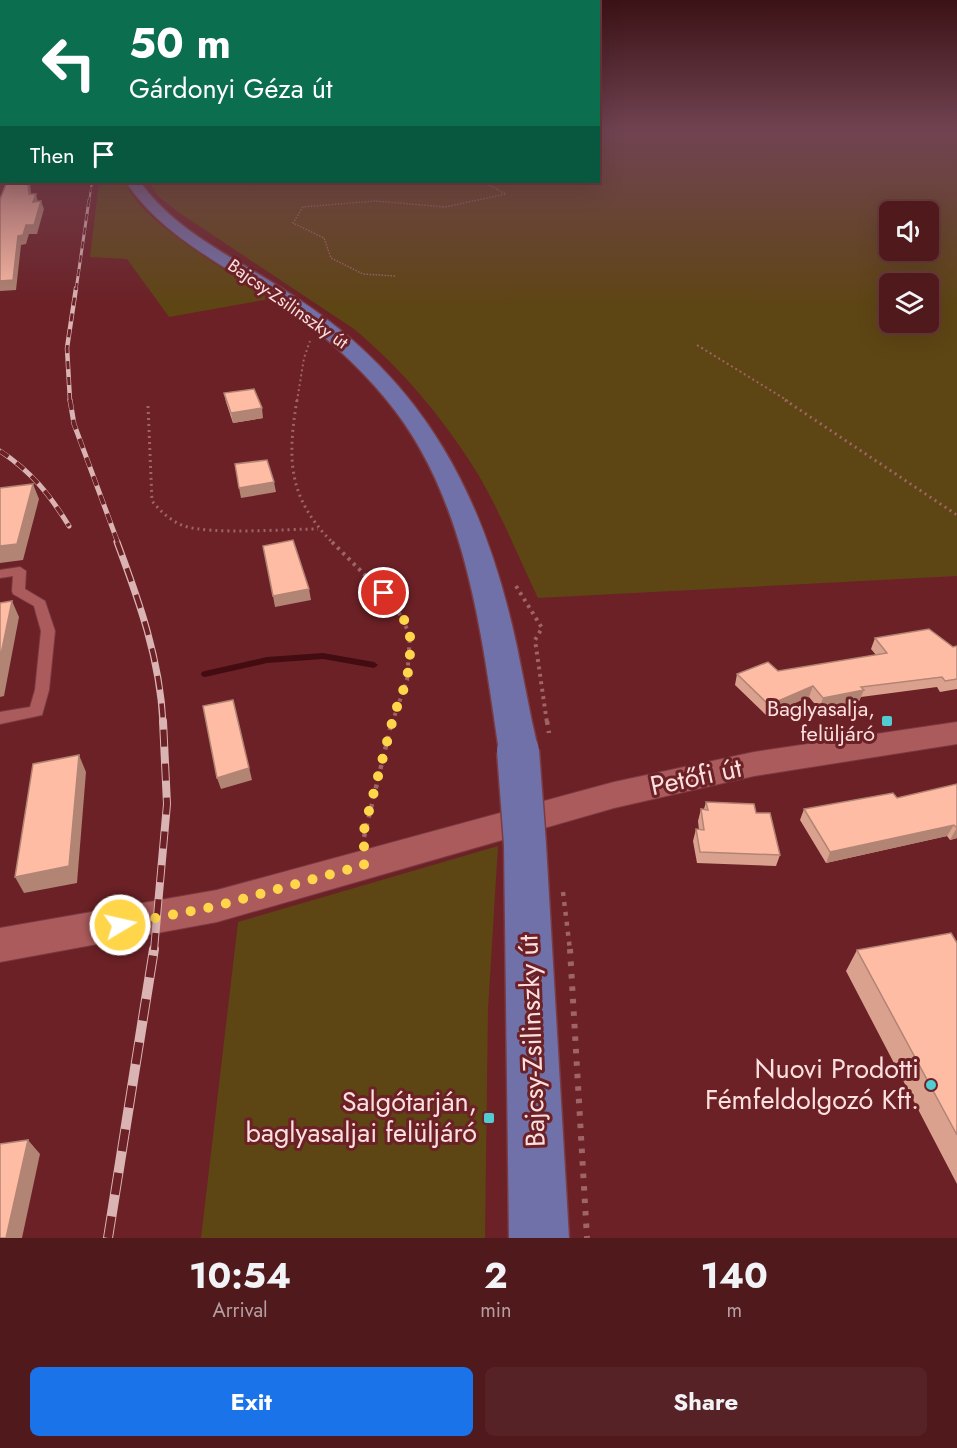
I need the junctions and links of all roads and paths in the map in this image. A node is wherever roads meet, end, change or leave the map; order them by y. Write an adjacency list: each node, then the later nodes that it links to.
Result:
1 (139, 189): 12 (main road, Bajcsy-Zsilinszky út, bridge)
2 (496, 189): 3 (path)
3 (395, 276)
4 (308, 335): 8 (path)
5 (696, 345): 7 (path)
6 (148, 406): 8 (path)
7 (957, 515)
8 (319, 529): 13 (path)
9 (0, 574): 10 (lane)
10 (0, 718)
11 (957, 733): 12 (street, Petőfi út)
12 (517, 833): 13 (street, Petőfi út); 16 (main road, Bajcsy-Zsilinszky út)
13 (364, 865): 15 (street, Petőfi út)
14 (560, 885): 17 (path)
15 (0, 945)
16 (539, 1238)
17 (587, 1238)

